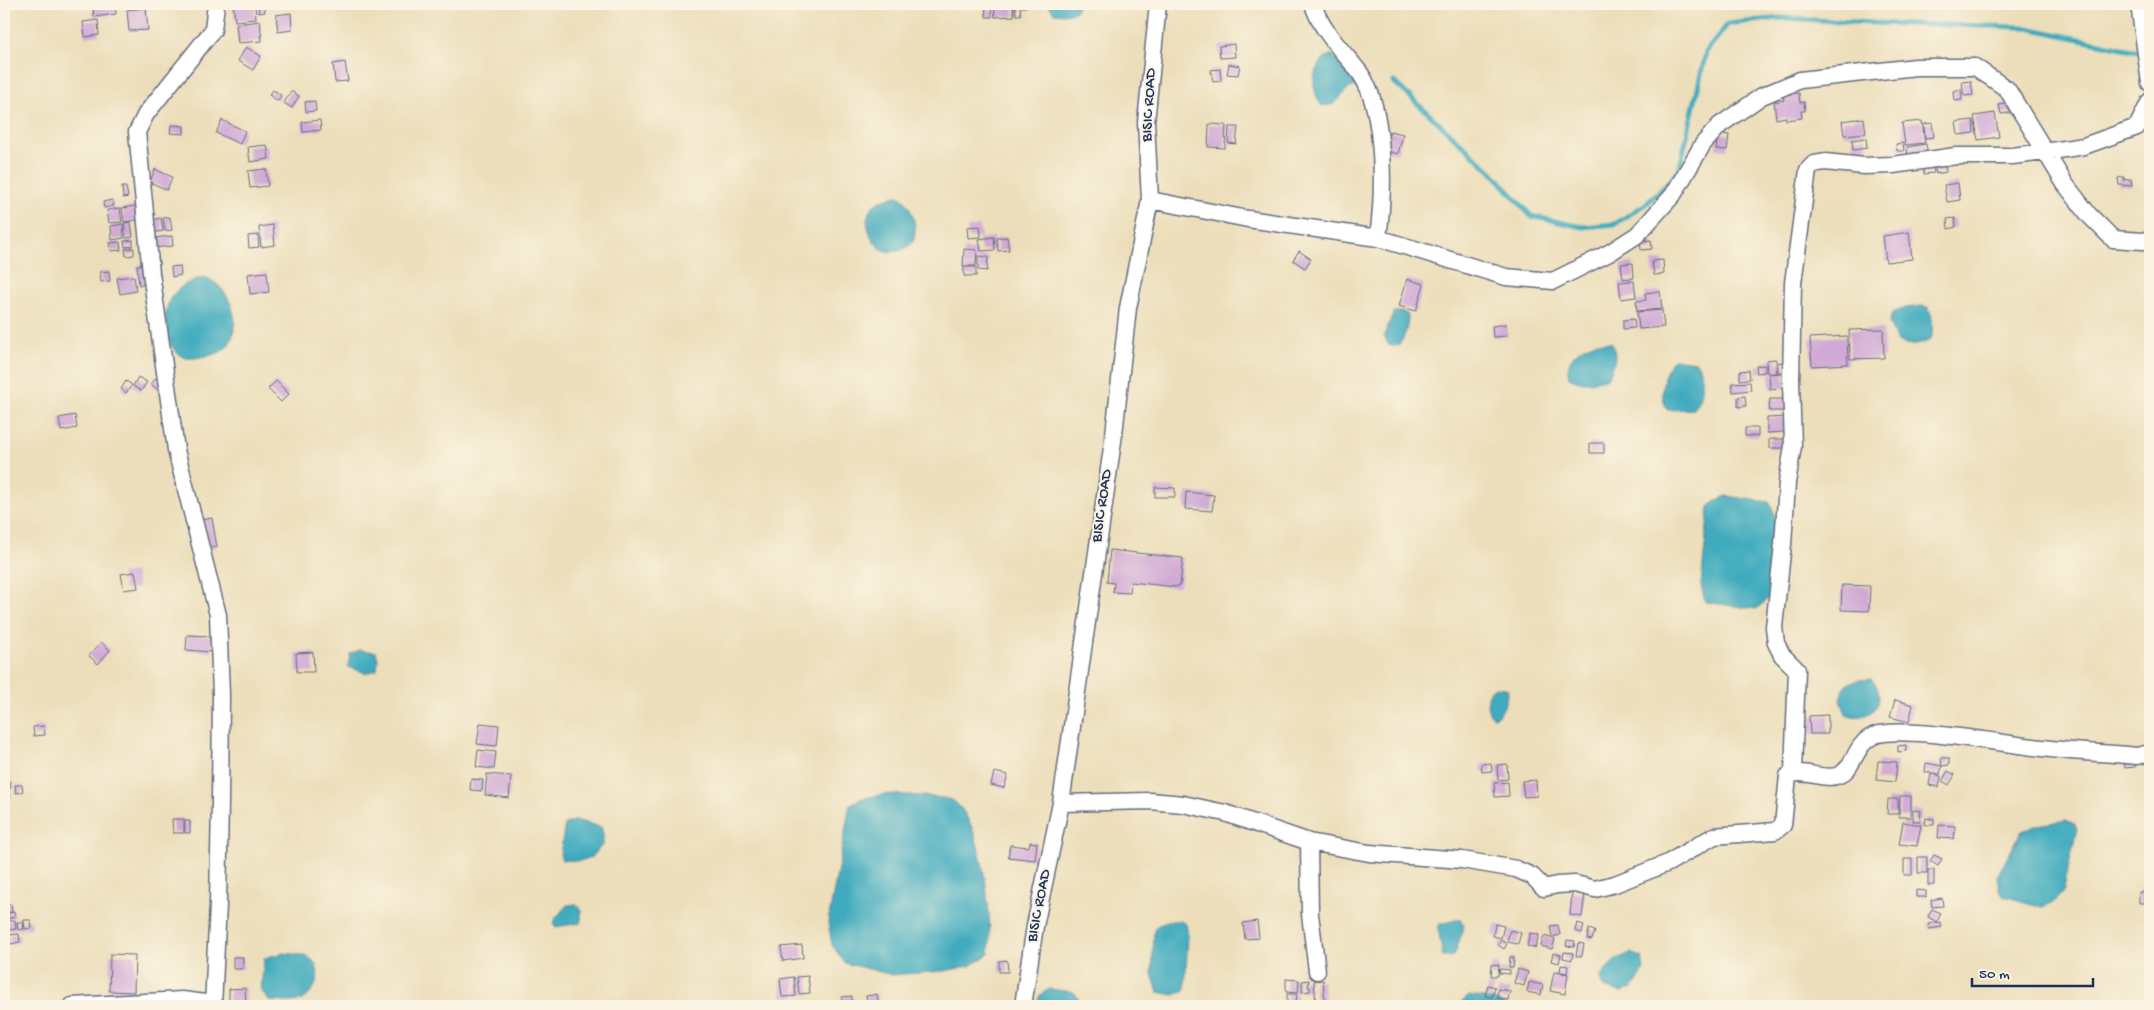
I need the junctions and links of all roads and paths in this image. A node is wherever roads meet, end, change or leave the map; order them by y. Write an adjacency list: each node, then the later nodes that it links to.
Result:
1 (216, 4): 16 (street)
2 (1158, 4): 8 (street, BISIC ROAD)
3 (1313, 4): 9 (street)
4 (2139, 4): 5 (street)
5 (2150, 83)
6 (2150, 101): 7 (street)
7 (2045, 152): 9 (street); 10 (street); 12 (street)
8 (1150, 200): 9 (street); 13 (street, BISIC ROAD)
9 (1378, 238)
10 (2150, 240)
11 (2150, 753): 12 (street)
12 (1793, 772): 14 (street)
13 (1062, 803): 14 (street); 18 (street, BISIC ROAD)
14 (1309, 842): 15 (street)
15 (1316, 971)
16 (213, 1005): 17 (street)
17 (72, 1006)
18 (1023, 1006)

